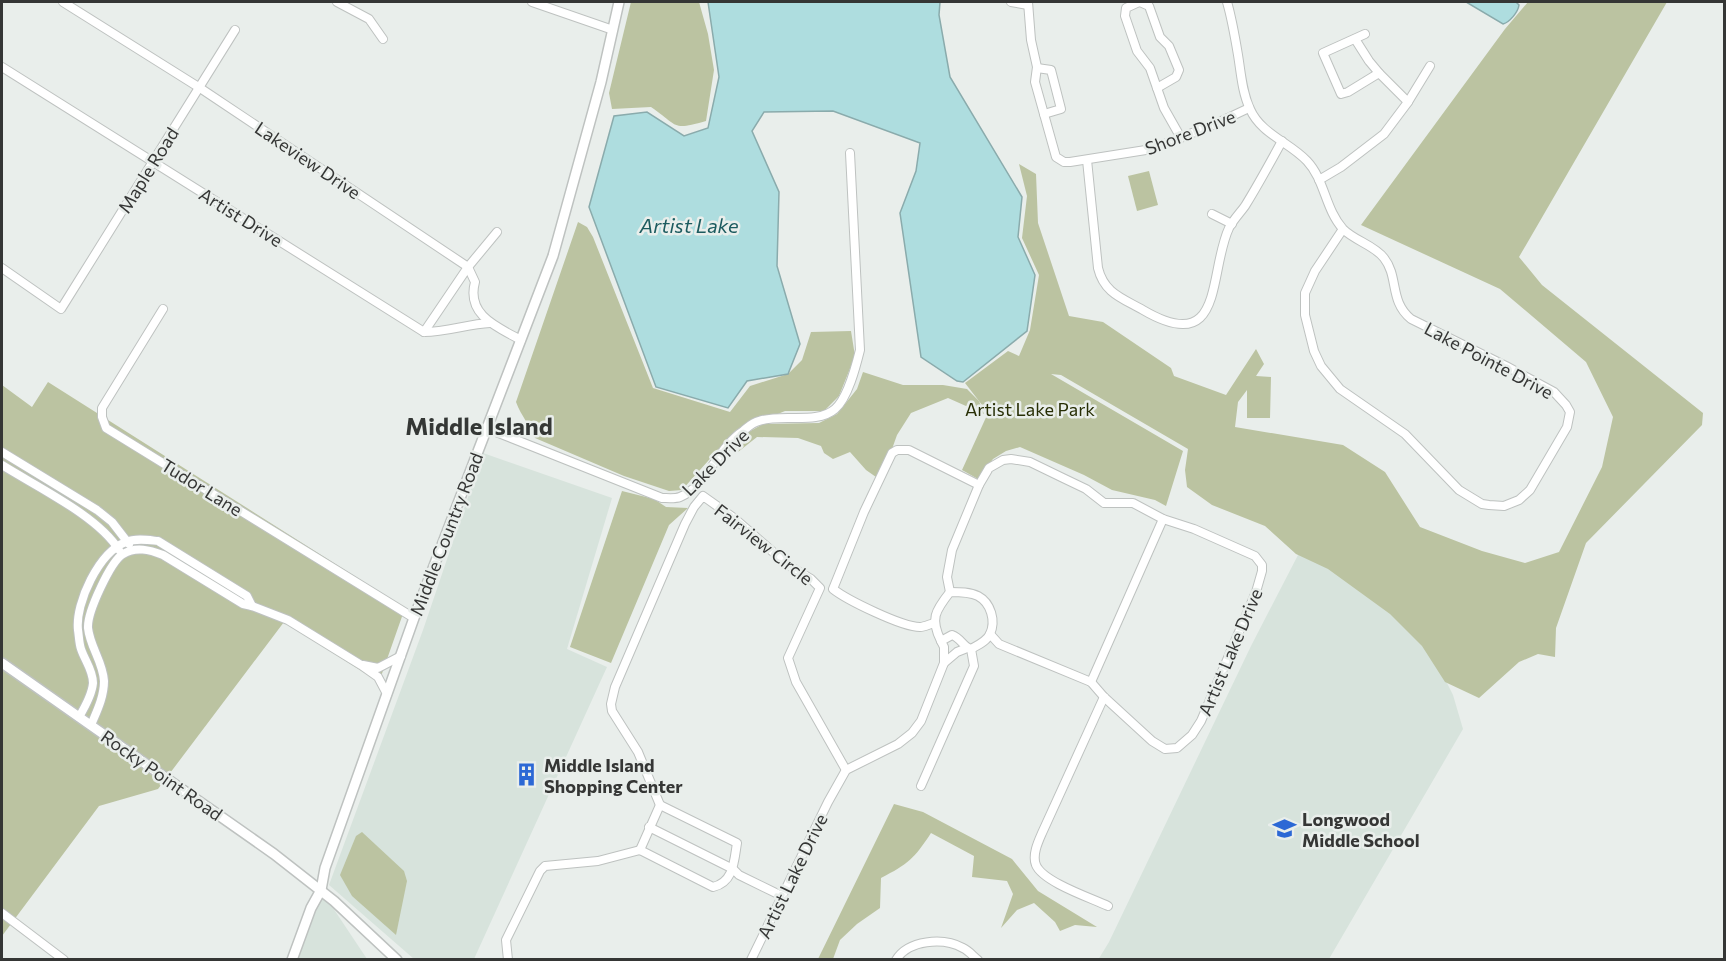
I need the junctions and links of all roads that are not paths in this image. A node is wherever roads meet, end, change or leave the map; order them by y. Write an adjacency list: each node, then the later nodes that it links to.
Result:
1 (63, 2): 18 (street, Lakeview Drive)
2 (337, 2): 12 (street)
3 (532, 2): 10 (street)
4 (619, 2): 10 (main road, Middle Country Road)
5 (1011, 2): 8 (street)
6 (1139, 2): 19 (street); 19 (street)
7 (1227, 2): 21 (street)
8 (1028, 3): 16 (street)
9 (235, 30): 18 (street, Maple Road)
10 (613, 30): 38 (main road, Middle Country Road)
11 (1365, 34): 13 (street)
12 (383, 39)
13 (1355, 39): 17 (street); 17 (street)
14 (1430, 66): 20 (street)
15 (2, 67): 27 (street, Artist Drive)
16 (1037, 68): 22 (street); 22 (street)
17 (1379, 73): 20 (street)
18 (200, 88): 27 (street, Maple Road); 33 (street, Lakeview Drive)
19 (1157, 88): 23 (street)
20 (1408, 102): 28 (street)
21 (1249, 108): 23 (street, Shore Drive); 24 (street, Lake Pointe Drive)
22 (1044, 114): 26 (street, Shore Drive)
23 (1181, 138): 26 (street, Shore Drive)
24 (1282, 141): 28 (street, Lake Pointe Drive); 30 (street)
25 (850, 153): 39 (street, Lake Drive)
26 (1087, 160): 30 (street)
27 (153, 162): 34 (street, Maple Road); 37 (street, Artist Drive)
28 (1319, 180): 31 (street, Lake Pointe Drive)
29 (1212, 214): 30 (street)
30 (1232, 224)
31 (1343, 229): 31 (street, Lake Pointe Drive)
32 (497, 232): 33 (street)
33 (468, 267): 36 (street); 37 (street)
34 (2, 268)
35 (163, 309): 50 (street, Tudor Lane)
36 (490, 323): 37 (street); 38 (street)
37 (424, 332)
38 (521, 340): 39 (main road, Middle Country Road)
39 (486, 428): 50 (main road, Middle Country Road)
40 (2, 452): 44 (street)
41 (2, 465): 45 (street)
42 (980, 485): 43 (street, Artist Lake Drive); 48 (street, Artist Lake Drive); 51 (street)
43 (1163, 519): 59 (street); 61 (street, Artist Lake Drive)
44 (127, 541): 45 (street); 46 (street); 49 (street)
45 (117, 546): 47 (street); 62 (street)
46 (134, 550): 47 (street); 49 (street)
47 (122, 554): 63 (street)
48 (950, 592): 51 (street); 52 (street)
49 (252, 606): 58 (street)
50 (414, 618): 55 (main road, Middle Country Road)
51 (934, 623): 53 (street)
52 (990, 634): 54 (street); 59 (street, Artist Lake Drive)
53 (941, 641): 54 (street); 57 (street)
54 (969, 648): 57 (street); 65 (street)
55 (401, 656): 58 (street); 60 (main road, Middle Country Road)
56 (2, 663): 62 (main road, Rocky Point Road)
57 (944, 663): 64 (street)
58 (362, 665): 60 (street)
59 (1091, 682): 61 (street, Artist Lake Drive)
60 (387, 694): 70 (main road, Middle Country Road)
61 (1104, 697): 72 (street)
62 (79, 717): 63 (main road, Rocky Point Road)
63 (91, 726): 70 (main road, Rocky Point Road)
64 (846, 770): 66 (street, Fairview Circle); 71 (street, Artist Lake Drive)
65 (921, 786)
66 (660, 805): 67 (street); 69 (street)
67 (649, 827): 68 (street); 69 (street)
68 (640, 850): 69 (street); 77 (street)
69 (733, 869): 71 (street)
70 (321, 890): 75 (main road, Middle Country Road); 76 (main road, Rocky Point Road)
71 (782, 896): 78 (street, Artist Lake Drive)
72 (1108, 906)
73 (2, 913): 74 (street)
74 (64, 960)
75 (292, 960)
76 (397, 960)
77 (508, 960)
78 (751, 960)
79 (897, 960): 80 (street)
80 (978, 960)

